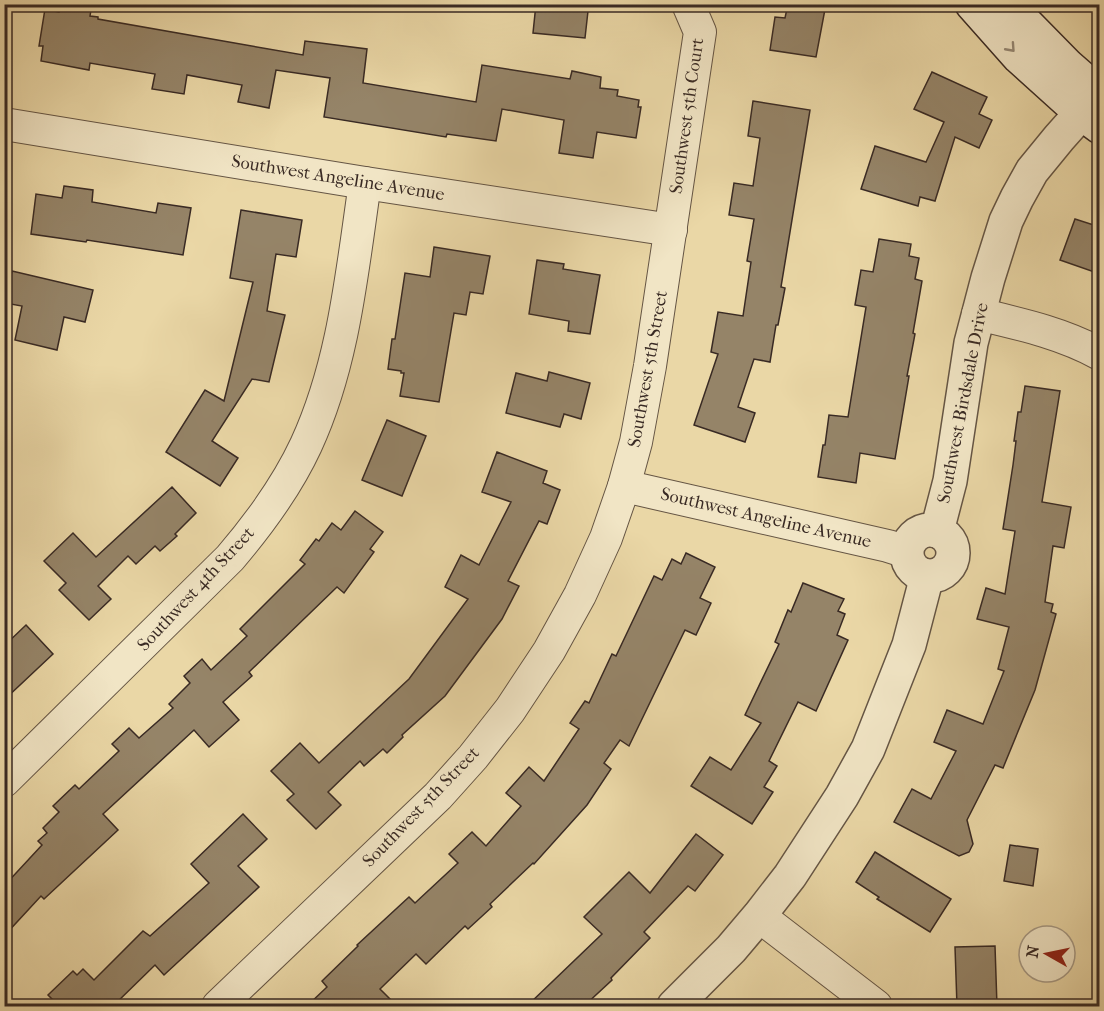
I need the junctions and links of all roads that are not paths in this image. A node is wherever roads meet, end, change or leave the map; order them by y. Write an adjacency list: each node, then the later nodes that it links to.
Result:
1 (688, 4): 7 (street, Southwest 5th Court)
2 (972, 4): 4 (street, one-way to 4)
3 (1007, 4): 4 (street)
4 (1095, 107): 8 (street, Southwest Birdsdale Drive)
5 (4, 124): 6 (street, Southwest Angeline Avenue)
6 (365, 183): 7 (street, Southwest Angeline Avenue); 12 (street, Southwest 4th Street)
7 (671, 230): 10 (street, Southwest 5th Street)
8 (978, 314): 9 (street); 11 (street, Southwest Birdsdale Drive)
9 (1100, 354)
10 (624, 486): 11 (street, Southwest Angeline Avenue); 14 (street, Southwest 5th Street)
11 (917, 564): 13 (street)
12 (4, 782)
13 (759, 915): 15 (street); 16 (street)
14 (218, 1006)
15 (674, 1006)
16 (876, 1006)

